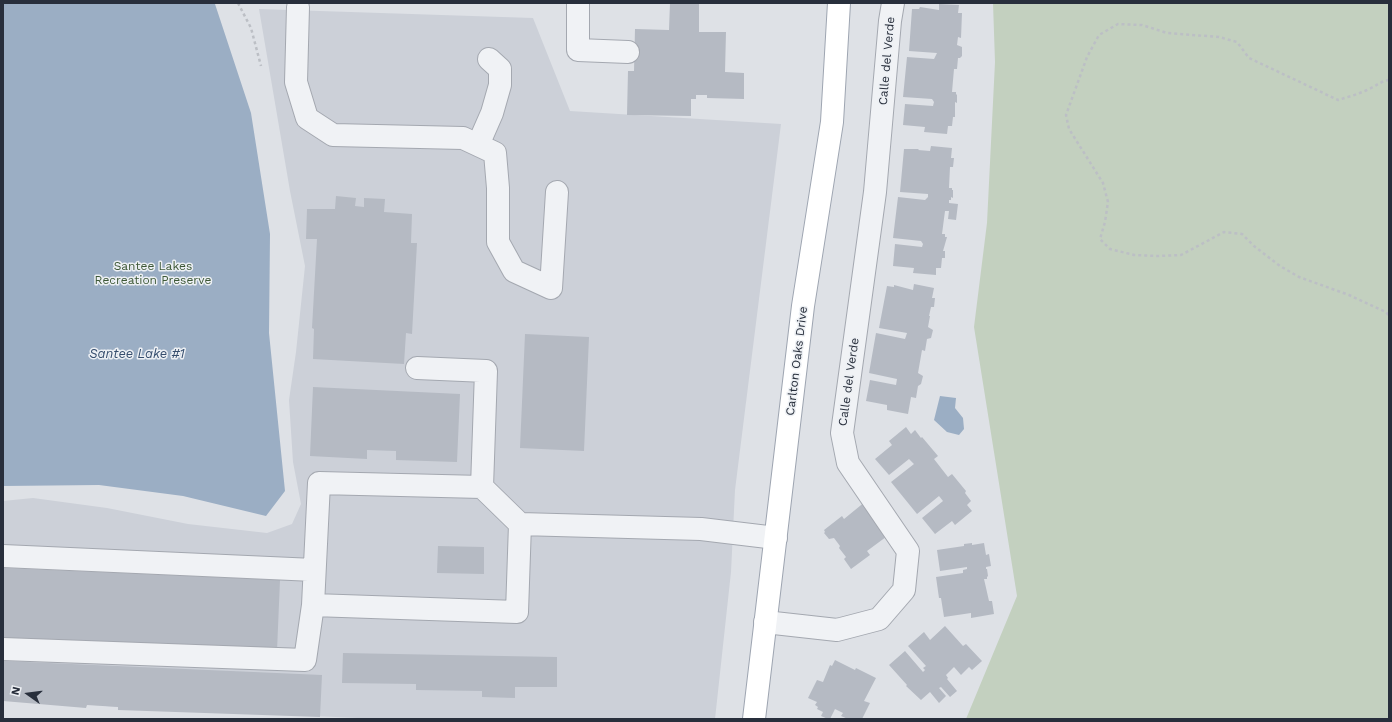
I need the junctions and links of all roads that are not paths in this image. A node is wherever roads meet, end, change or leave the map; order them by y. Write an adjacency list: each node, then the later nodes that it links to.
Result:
1 (578, 3): 5 (street)
2 (839, 3): 12 (main road, Carlton Oaks Drive)
3 (893, 3): 16 (street, Calle del Verde)
4 (298, 7): 7 (street)
5 (628, 52)
6 (489, 59): 7 (street)
7 (478, 145): 8 (street)
8 (557, 192)
9 (417, 368): 10 (street)
10 (482, 487): 11 (street); 14 (street)
11 (520, 524): 12 (street); 15 (street)
12 (776, 538): 16 (main road, Carlton Oaks Drive)
13 (3, 556): 14 (street)
14 (314, 570): 15 (street)
15 (313, 605): 17 (street)
16 (765, 622): 18 (main road, Carlton Oaks Drive)
17 (3, 649)
18 (754, 719)

